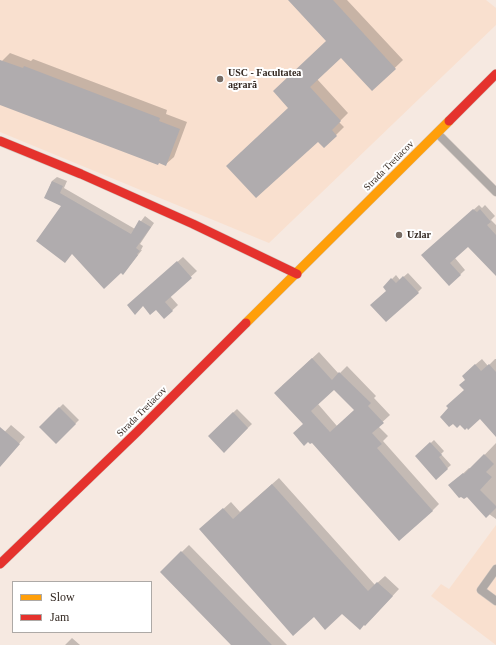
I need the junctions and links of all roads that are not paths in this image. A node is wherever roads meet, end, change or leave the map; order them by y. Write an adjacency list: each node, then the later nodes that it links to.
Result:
1 (496, 74): 2 (street, Strada Tretiacov)
2 (437, 133): 4 (lane); 5 (street, Strada Tretiacov)
3 (0, 141): 5 (street)
4 (496, 192)
5 (297, 274): 6 (street, Strada Tretiacov)
6 (0, 564)
7 (496, 570): 8 (lane)
8 (496, 601)

